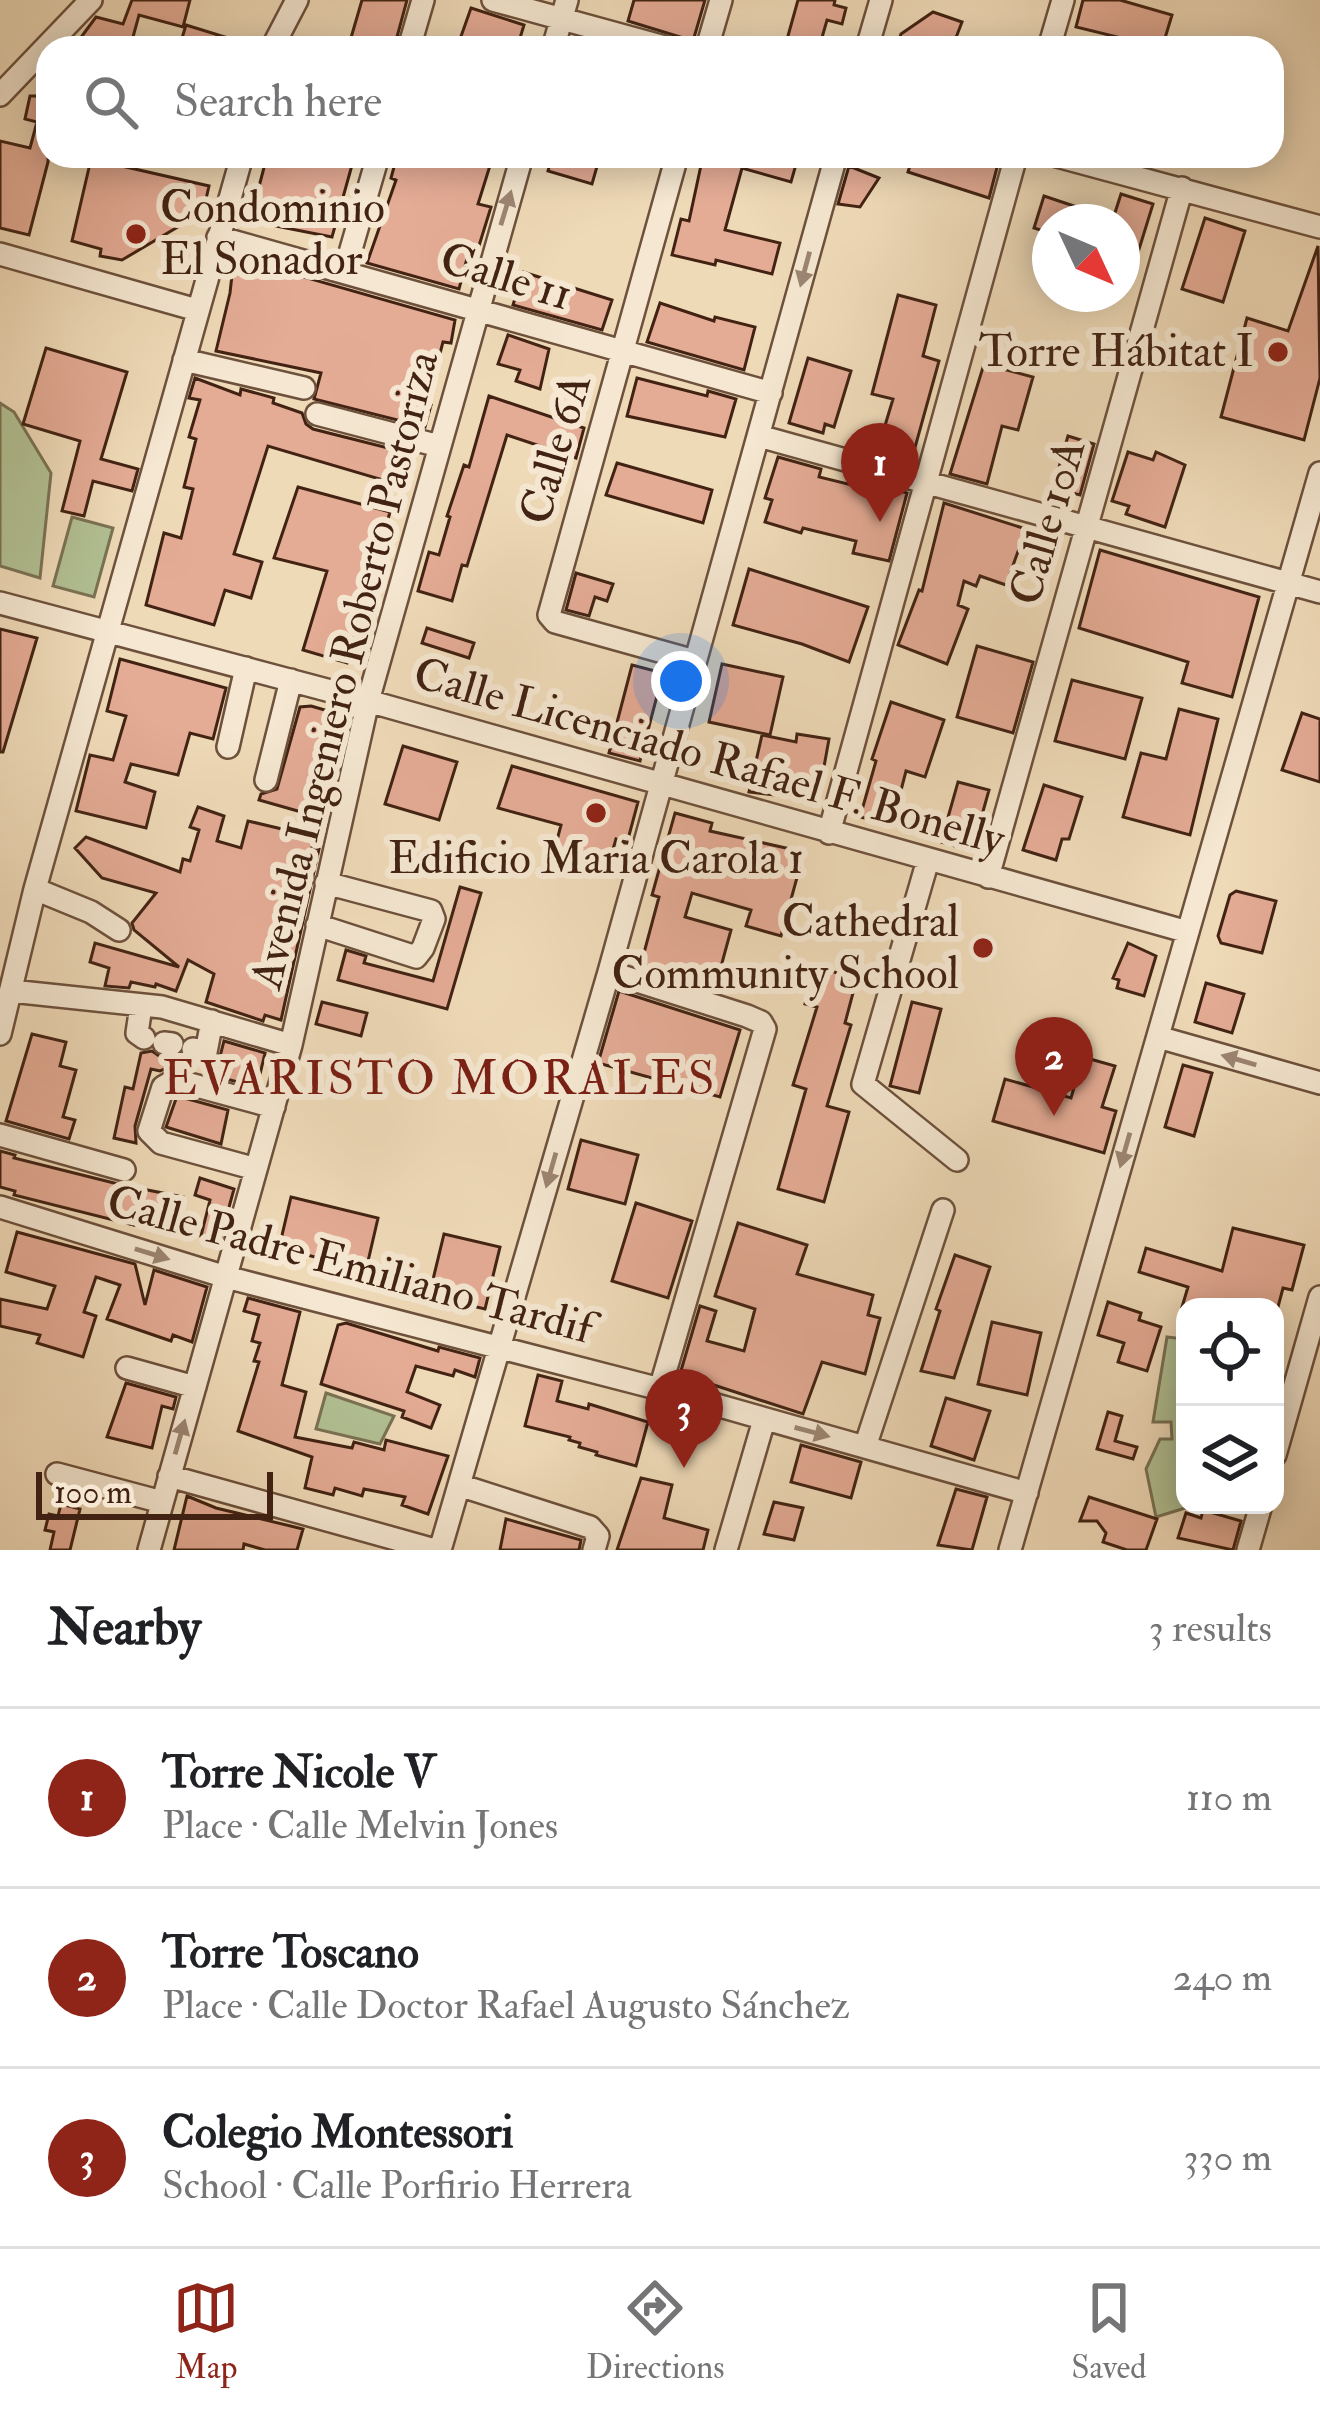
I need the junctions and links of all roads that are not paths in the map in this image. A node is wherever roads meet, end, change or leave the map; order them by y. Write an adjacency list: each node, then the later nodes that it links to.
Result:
1 (91, 0): 9 (street)
2 (296, 0): 10 (street)
3 (423, 0): 11 (street)
4 (493, 0): 8 (street)
5 (721, 0): 13 (street)
6 (881, 0): 14 (street)
7 (1063, 0): 15 (street)
8 (564, 9): 12 (street)
9 (57, 36)
10 (278, 36)
11 (412, 36)
12 (636, 36)
13 (710, 36)
14 (870, 36)
15 (1052, 36)
16 (36, 57): 17 (street)
17 (0, 95)
18 (238, 168): 27 (street)
19 (375, 168): 29 (street)
20 (518, 168): 30 (street, Avenida Ingeniero Roberto Pastoriza, one-way to 20)
21 (674, 168): 32 (street, Calle 6A)
22 (833, 168): 35 (street, one-way to 35)
23 (1013, 168): 40 (street)
24 (1104, 168): 25 (street)
25 (1182, 188): 26 (street); 41 (street, Calle 10A)
26 (1320, 226)
27 (218, 237): 29 (street, Calle 11); 31 (street)
28 (0, 254): 31 (street)
29 (345, 270): 30 (street, Calle 11)
30 (476, 309): 32 (street, Calle 11); 38 (street, Avenida Ingeniero Roberto Pastoriza)
31 (197, 310): 33 (street)
32 (624, 353): 35 (street, Calle 11); 46 (street, Calle 6A)
33 (184, 360): 34 (street); 45 (street)
34 (304, 388)
35 (771, 393): 37 (street)
36 (317, 414): 38 (street)
37 (759, 436): 40 (street); 46 (street)
38 (439, 446): 49 (street, Avenida Ingeniero Roberto Pastoriza)
39 (1320, 473): 42 (street)
40 (926, 483): 41 (street); 53 (street)
41 (1089, 528): 42 (street); 55 (street, Calle 10A)
42 (1288, 584): 43 (street); 60 (street)
43 (1320, 592)
44 (0, 603): 45 (street, Calle Licenciado Rafael F. Bonelly)
45 (107, 630): 47 (street, Calle Licenciado Rafael F. Bonelly); 57 (street)
46 (694, 661): 52 (street)
47 (246, 668): 48 (street, Calle Licenciado Rafael F. Bonelly); 50 (street)
48 (291, 680): 49 (street, Calle Licenciado Rafael F. Bonelly); 51 (street)
49 (368, 701): 52 (street, Calle Licenciado Rafael F. Bonelly); 56 (street, Avenida Ingeniero Roberto Pastoriza)
50 (228, 748)
51 (266, 780)
52 (661, 785): 53 (street, Calle Licenciado Rafael F. Bonelly); 61 (street)
53 (830, 833): 54 (street, Calle Licenciado Rafael F. Bonelly)
54 (928, 860): 55 (street, Calle Licenciado Rafael F. Bonelly); 73 (street)
55 (988, 877): 60 (street, Calle Licenciado Rafael F. Bonelly)
56 (326, 883): 58 (street, Avenida Ingeniero Roberto Pastoriza); 58 (street)
57 (35, 890): 59 (street); 62 (street)
58 (316, 925): 68 (street, Avenida Ingeniero Roberto Pastoriza)
59 (118, 930)
60 (1188, 932): 66 (street)
61 (609, 972): 80 (street, one-way to 80); 83 (street)
62 (10, 991): 63 (street); 65 (street)
63 (141, 1006): 64 (street); 67 (street)
64 (212, 1021): 67 (street); 68 (street)
65 (0, 1034)
66 (1158, 1037): 69 (street, one-way to 66); 90 (street, one-way to 90)
67 (176, 1045): 70 (street)
68 (291, 1045): 71 (street, Avenida Ingeniero Roberto Pastoriza)
69 (1320, 1083)
70 (197, 1087): 71 (street); 74 (street)
71 (274, 1107): 74 (street, Avenida Ingeniero Roberto Pastoriza)
72 (0, 1135): 75 (street)
73 (957, 1160)
74 (256, 1169): 78 (street, Avenida Ingeniero Roberto Pastoriza)
75 (124, 1170)
76 (0, 1207): 78 (street, Calle Padre Emiliano Tardif, one-way to 78)
77 (943, 1210): 86 (street)
78 (226, 1277): 80 (street, Calle Padre Emiliano Tardif); 82 (street, Avenida Ingeniero Roberto Pastoriza)
79 (1320, 1297): 85 (street)
80 (499, 1347): 83 (street, Calle Padre Emiliano Tardif); 89 (street)
81 (127, 1368): 82 (street)
82 (195, 1387): 88 (street, Avenida Ingeniero Roberto Pastoriza, one-way to 82)
83 (660, 1389): 84 (street, Calle Padre Emiliano Tardif)
84 (764, 1420): 86 (street, Calle Padre Emiliano Tardif, one-way to 86); 97 (street)
85 (1284, 1424)
86 (866, 1447): 90 (street, Calle Padre Emiliano Tardif)
87 (57, 1474): 91 (street)
88 (169, 1476): 91 (street, Avenida Ingeniero Roberto Pastoriza); 93 (street)
89 (459, 1485): 93 (street); 96 (street)
90 (1027, 1493): 98 (street)
91 (163, 1502): 94 (street, Avenida Ingeniero Roberto Pastoriza)
92 (1258, 1514): 99 (street)
93 (439, 1548): 95 (street)
94 (149, 1550)
95 (466, 1550)
96 (594, 1550)
97 (726, 1550)
98 (1010, 1550)
99 (1248, 1550)

